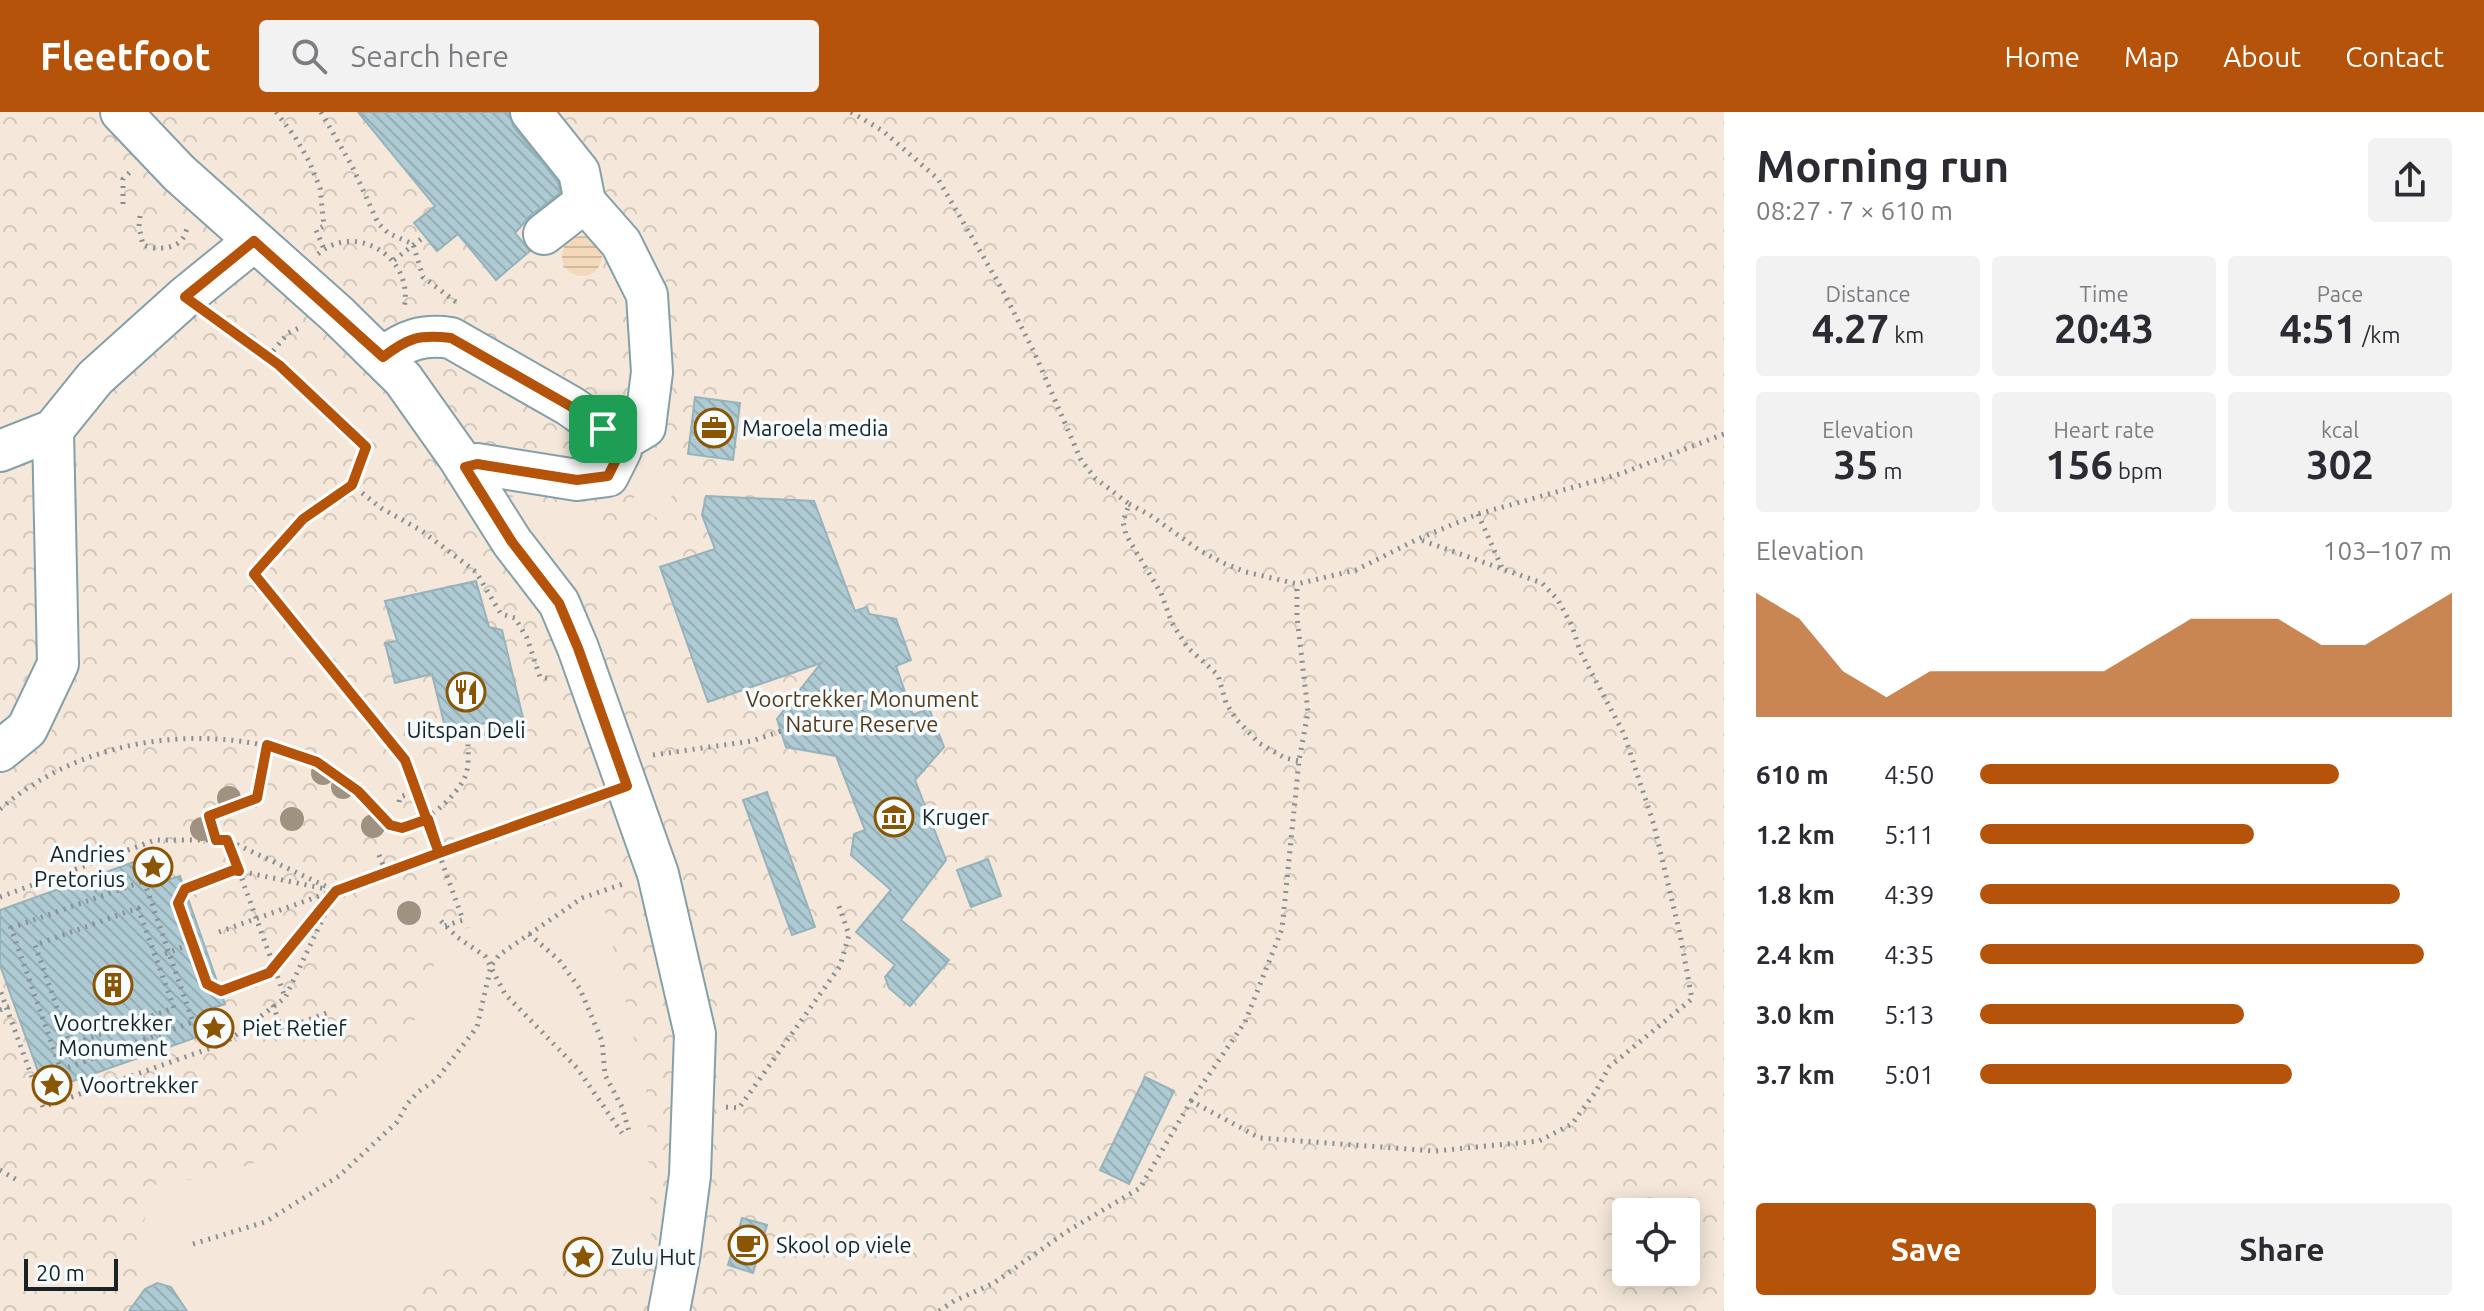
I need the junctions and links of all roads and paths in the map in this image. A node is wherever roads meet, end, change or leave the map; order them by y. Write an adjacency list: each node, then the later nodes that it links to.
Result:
1 (121, 112): 13 (street)
2 (276, 112): 15 (path)
3 (321, 112): 14 (path)
4 (531, 112): 7 (street)
5 (851, 112): 30 (path)
6 (123, 179): 8 (path)
7 (585, 202): 11 (street); 24 (street)
8 (123, 204)
9 (140, 216): 10 (path)
10 (186, 229)
11 (544, 234)
12 (425, 236): 14 (path)
13 (254, 241): 18 (street); 23 (street)
14 (413, 244): 17 (path); 19 (path)
15 (324, 249): 16 (path); 17 (path)
16 (316, 256)
17 (394, 260): 20 (path)
18 (185, 297): 22 (path); 25 (street)
19 (466, 308)
20 (402, 317)
21 (305, 325): 22 (path)
22 (268, 357): 29 (path)
23 (383, 357): 24 (street); 28 (street)
24 (603, 429): 28 (street)
25 (53, 430): 27 (street); 39 (street)
26 (1724, 434): 31 (path)
27 (0, 451)
28 (465, 467): 35 (street)
29 (352, 485): 35 (path); 42 (path)
30 (1129, 504): 34 (path); 40 (path)
31 (1478, 514): 32 (path); 33 (path)
32 (1418, 539): 33 (path); 34 (path)
33 (1502, 568): 70 (path)
34 (1297, 584): 40 (path)
35 (592, 687): 41 (street)
36 (781, 731): 41 (path)
37 (468, 744): 45 (path)
38 (267, 745): 44 (path); 45 (path); 46 (path)
39 (0, 751)
40 (1299, 761): 70 (path)
41 (627, 786): 48 (path); 71 (street)
42 (417, 791): 43 (path); 45 (path)
43 (399, 802)
44 (0, 809)
45 (428, 819): 48 (path)
46 (216, 840): 47 (path); 54 (path)
47 (227, 840): 50 (path); 53 (path)
48 (439, 853): 51 (path); 62 (path)
49 (379, 855): 51 (path)
50 (239, 871): 53 (path); 57 (path); 60 (path)
51 (386, 873): 53 (path)
52 (616, 885): 59 (path)
53 (336, 891): 57 (path); 63 (path); 65 (path)
54 (0, 897)
55 (839, 906): 71 (path)
56 (138, 908): 56 (path)
57 (256, 919): 58 (path); 63 (path)
58 (219, 932)
59 (529, 934): 62 (path); 73 (path)
60 (193, 943): 61 (path); 63 (path)
61 (167, 953): 61 (path)
62 (491, 966): 72 (path); 76 (path)
63 (275, 967): 65 (path)
64 (0, 990): 68 (path)
65 (285, 998): 67 (path)
66 (14, 1005): 68 (path)
67 (273, 1005): 68 (path); 69 (path)
68 (3, 1008)
69 (329, 1012)
70 (1191, 1101): 78 (path)
71 (693, 1105): 77 (street)
72 (622, 1133)
73 (630, 1135)
74 (0, 1170): 75 (path)
75 (17, 1180)
76 (193, 1244)
77 (669, 1311)
78 (939, 1311)

